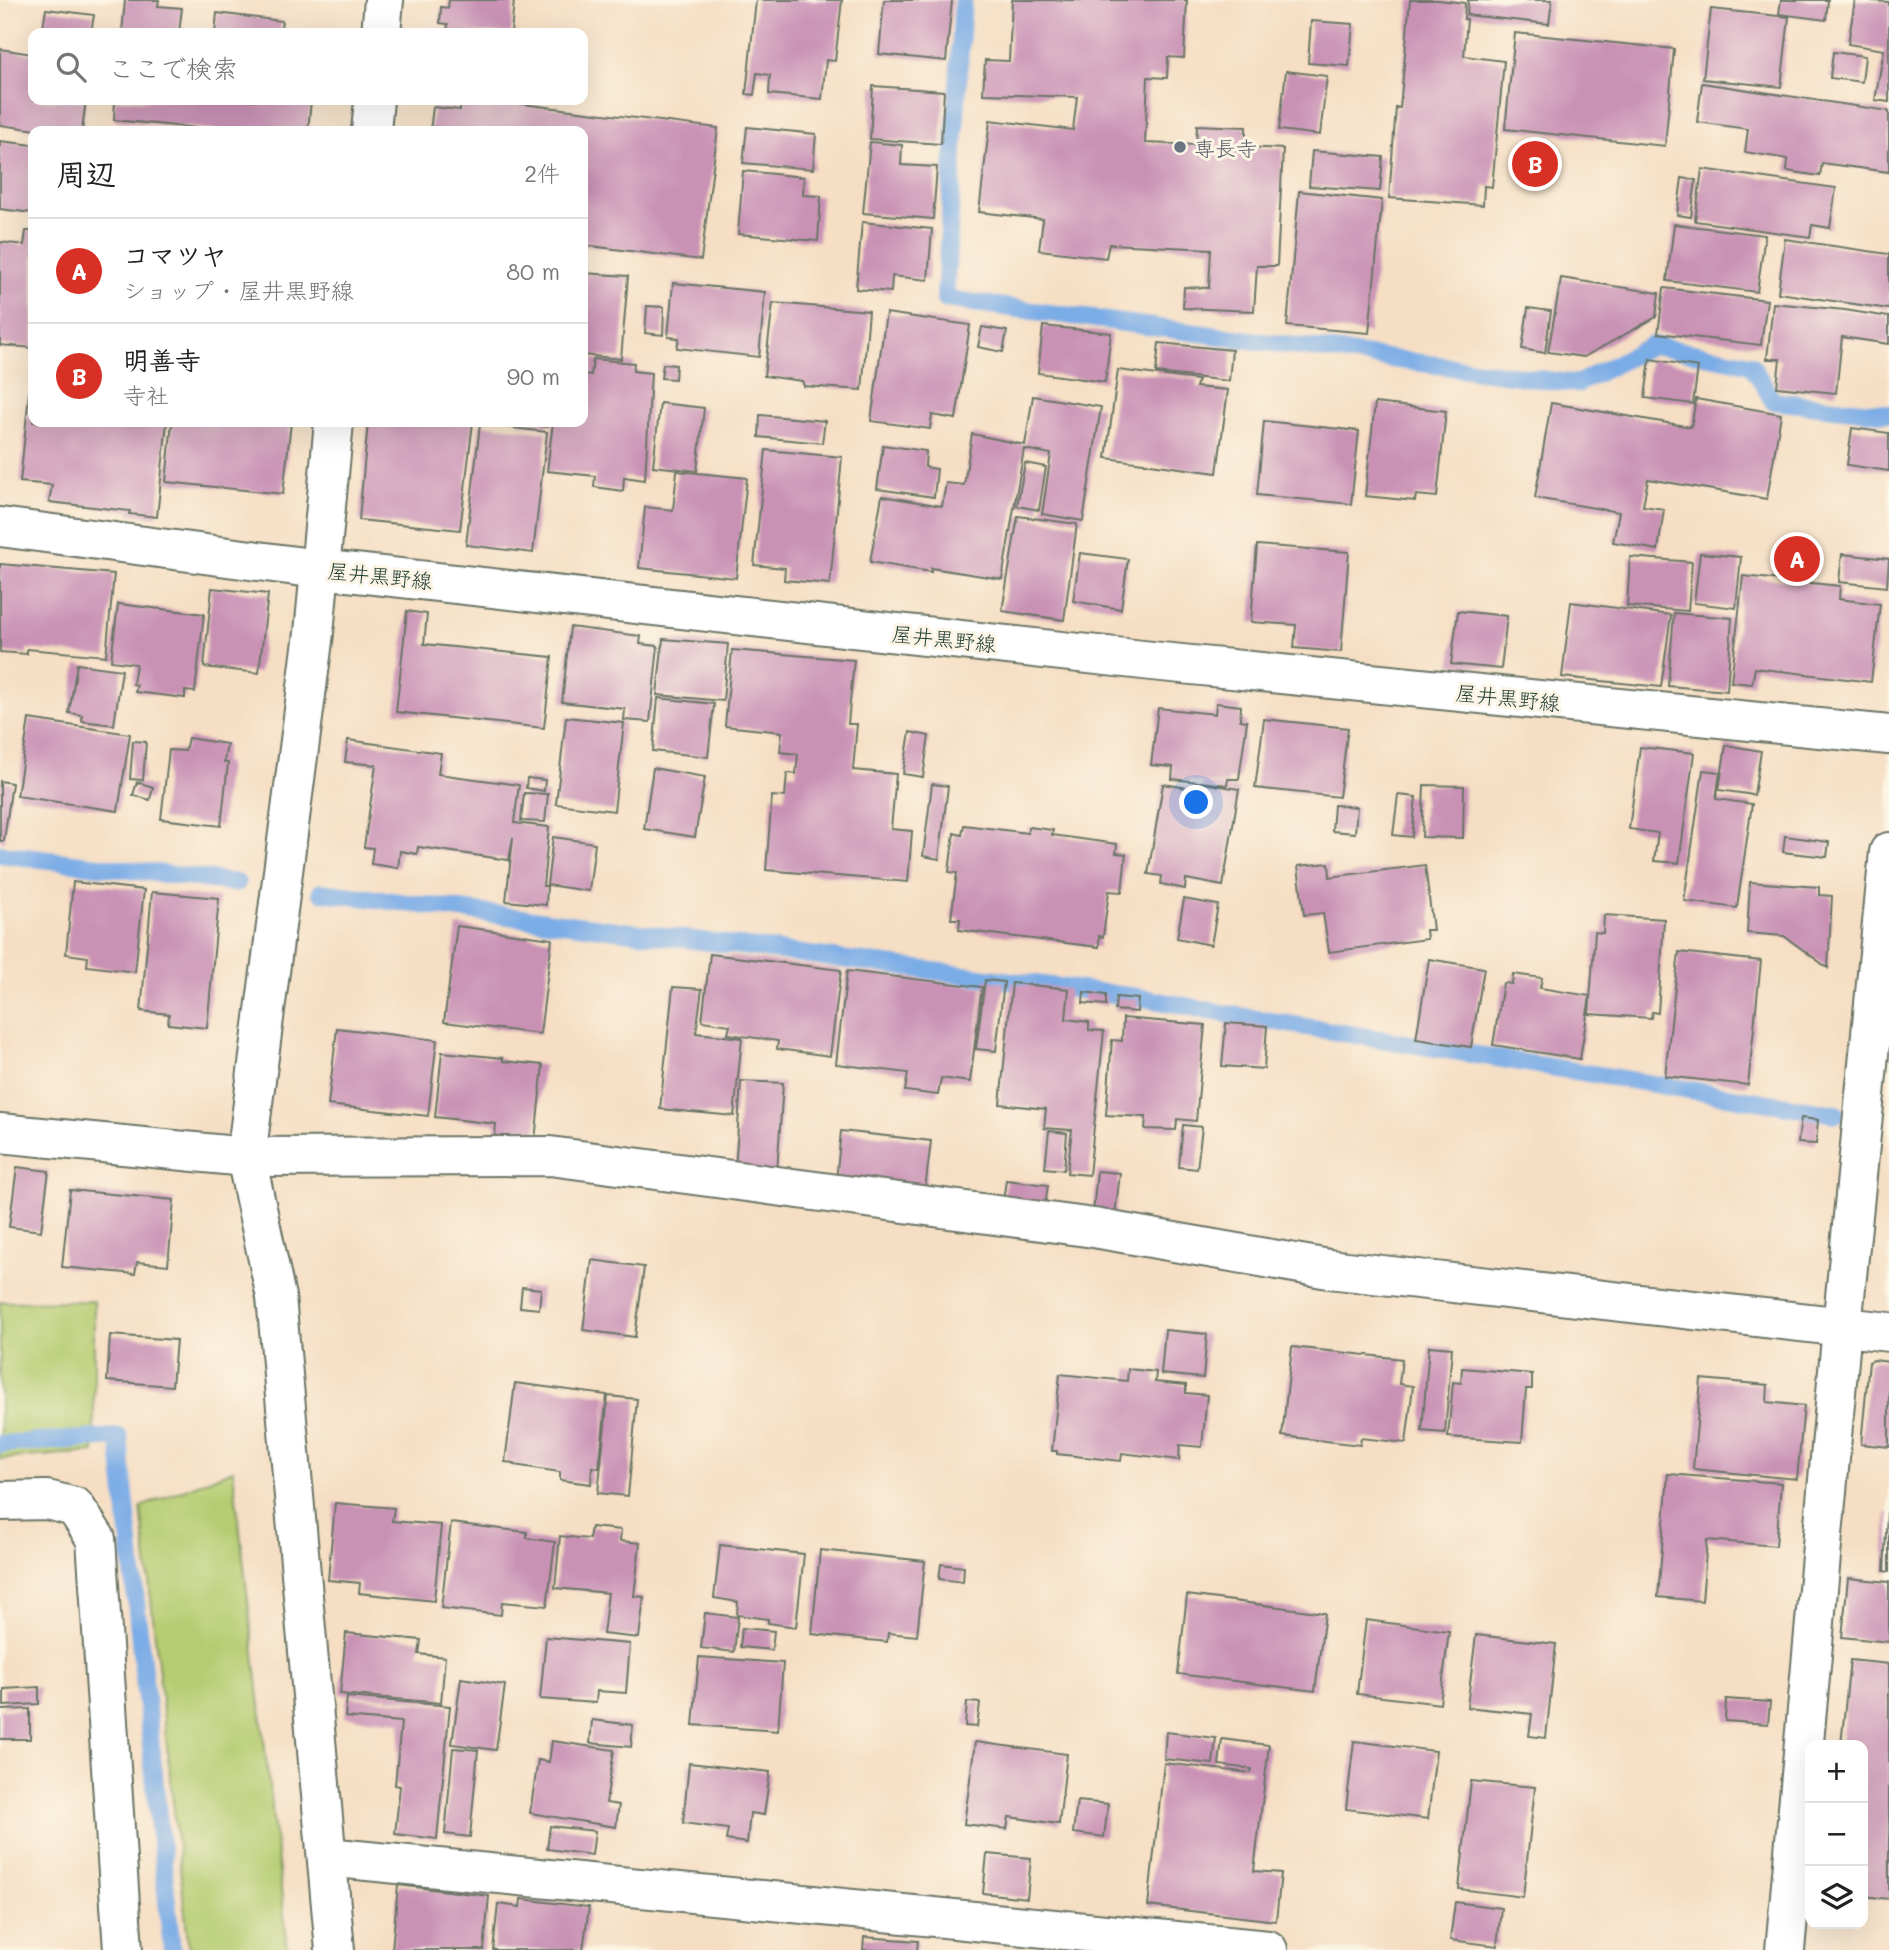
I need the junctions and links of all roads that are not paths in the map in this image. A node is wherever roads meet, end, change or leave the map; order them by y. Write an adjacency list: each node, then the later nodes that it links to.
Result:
1 (384, 0): 2 (street)
2 (381, 28)
3 (374, 105): 4 (street)
4 (371, 126)
5 (333, 427): 7 (street)
6 (0, 527): 7 (street, 屋井黒野線)
7 (319, 569): 8 (street, 屋井黒野線); 11 (street)
8 (1889, 735)
9 (1889, 852): 12 (street)
10 (0, 1133): 11 (street)
11 (246, 1157): 12 (street); 15 (street)
12 (1842, 1327): 13 (street); 19 (street)
13 (1889, 1332)
14 (0, 1501): 16 (street)
15 (327, 1857): 17 (street); 18 (street)
16 (123, 1950)
17 (335, 1950)
18 (1268, 1950)
19 (1785, 1950)

